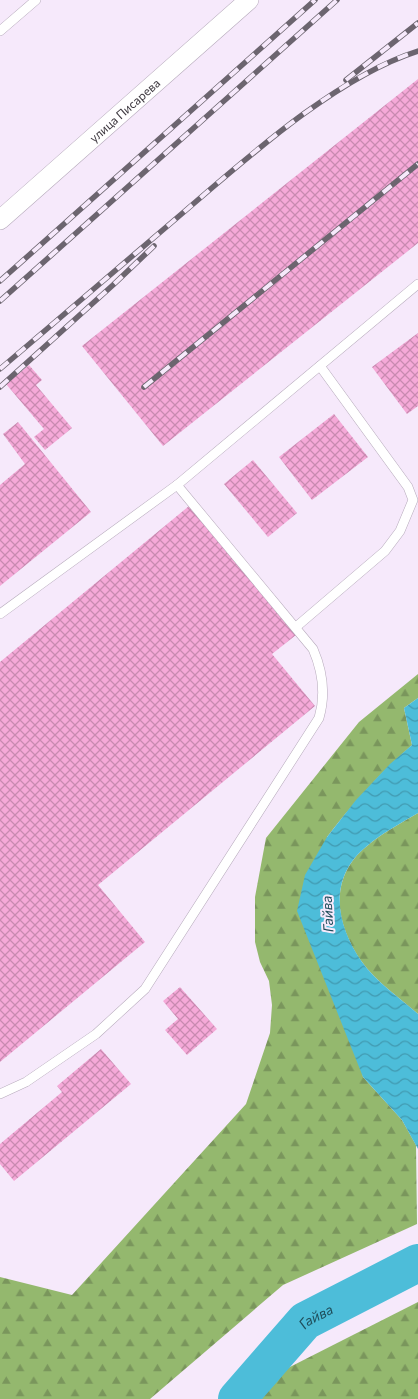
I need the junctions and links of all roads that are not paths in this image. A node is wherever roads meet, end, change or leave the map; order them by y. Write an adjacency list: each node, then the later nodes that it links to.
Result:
1 (36, 0): 3 (lane)
2 (249, 0): 4 (street, улица Писарева)
3 (0, 32)
4 (0, 220)
5 (418, 284): 6 (lane)
6 (320, 366): 7 (lane); 9 (lane)
7 (177, 485): 8 (lane); 9 (lane)
8 (0, 614)
9 (296, 627): 10 (lane)
10 (0, 1094)

